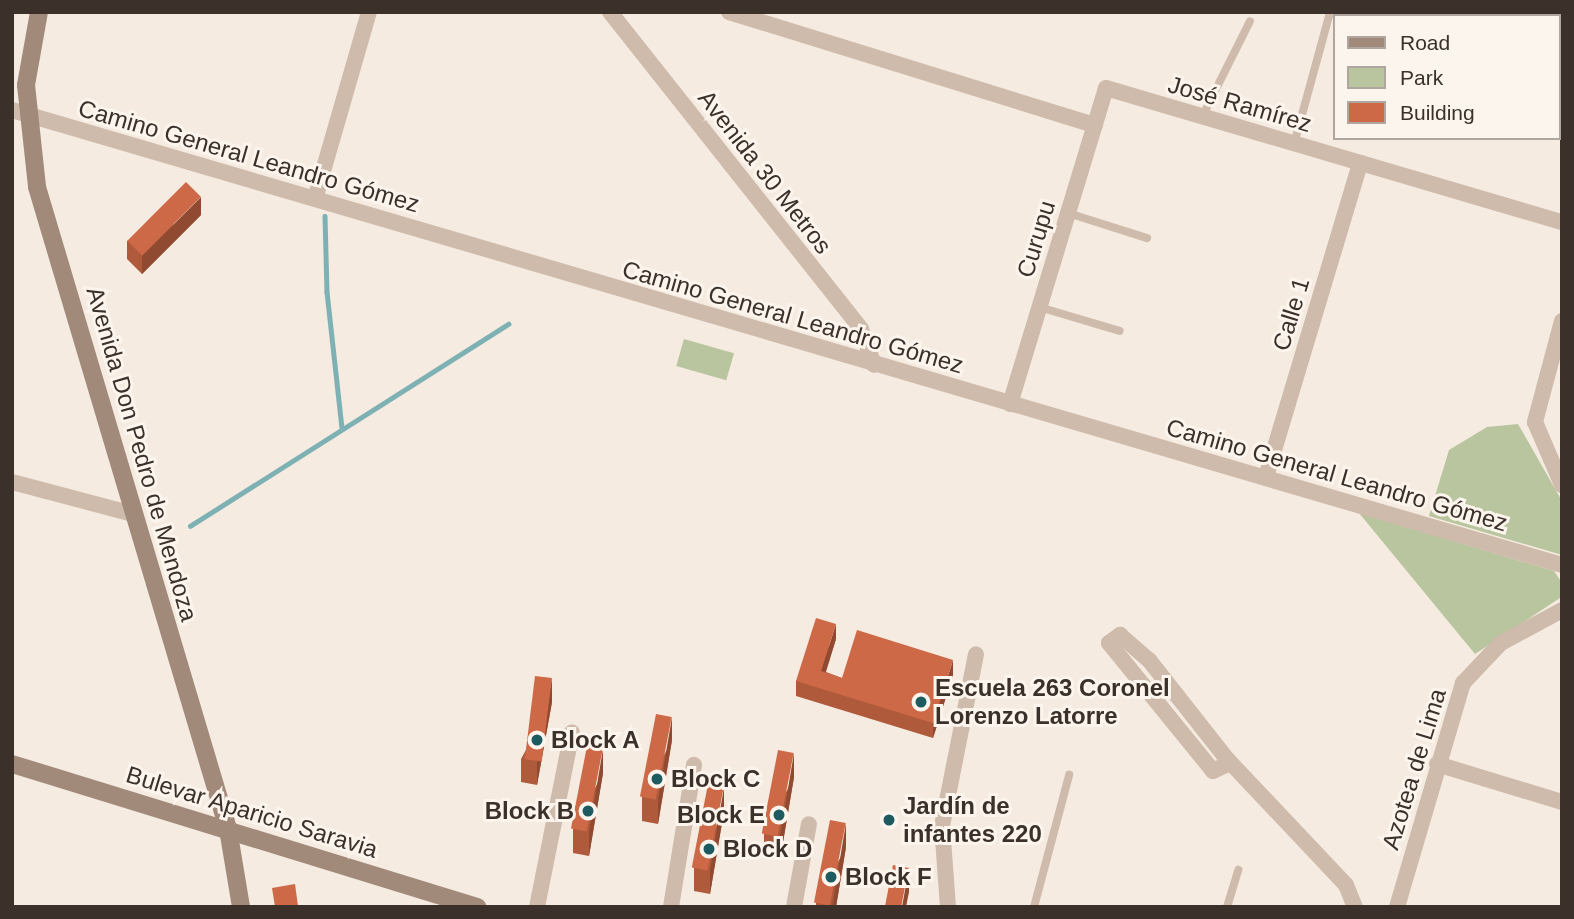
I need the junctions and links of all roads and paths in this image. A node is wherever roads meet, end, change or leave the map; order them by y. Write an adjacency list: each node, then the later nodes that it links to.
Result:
1 (39, 12): 8 (main road, Avenida Don Pedro de Mendoza)
2 (369, 12): 13 (street)
3 (610, 12): 20 (street, Avenida 30 Metros)
4 (729, 12): 10 (street)
5 (1330, 12): 11 (lane)
6 (1250, 21): 9 (lane)
7 (1107, 88): 9 (street, José Ramírez); 10 (street, Curupu)
8 (19, 112): 13 (street, Camino General Leandro Gómez); 25 (main road, Avenida Don Pedro de Mendoza)
9 (1202, 117): 11 (street, José Ramírez)
10 (1095, 125): 14 (street, Curupu)
11 (1294, 144): 12 (street, José Ramírez)
12 (1360, 163): 15 (street, José Ramírez); 22 (street, Calle 1)
13 (315, 199): 20 (street, Camino General Leandro Gómez)
14 (1068, 214): 16 (lane); 17 (street, Curupu)
15 (1562, 222)
16 (1147, 237)
17 (1039, 307): 19 (lane); 21 (street, Curupu)
18 (1562, 321): 24 (street)
19 (1120, 331)
20 (874, 365): 21 (street, Camino General Leandro Gómez)
21 (1010, 404): 22 (street, Camino General Leandro Gómez)
22 (1266, 477): 26 (street, Camino General Leandro Gómez)
23 (12, 482): 25 (street)
24 (1562, 485)
25 (133, 514): 37 (main road, Avenida Don Pedro de Mendoza)
26 (1562, 565)
27 (1562, 610): 32 (street, Azotea de Lima)
28 (976, 654): 44 (street)
29 (572, 732): 41 (street)
30 (1230, 763): 30 (street); 47 (street)
31 (12, 764): 37 (main road, Bulevar Aparicio Saravia)
32 (1437, 764): 35 (street); 48 (street, Azotea de Lima)
33 (694, 765): 42 (street)
34 (1069, 775): 45 (lane)
35 (1562, 802)
36 (809, 824): 43 (street)
37 (228, 829): 39 (main road, Avenida Don Pedro de Mendoza); 40 (main road, Bulevar Aparicio Saravia)
38 (1238, 870): 46 (lane)
39 (241, 907)
40 (478, 907)
41 (537, 907)
42 (671, 907)
43 (794, 907)
44 (948, 907)
45 (1034, 907)
46 (1227, 907)
47 (1355, 907)
48 (1396, 907)

